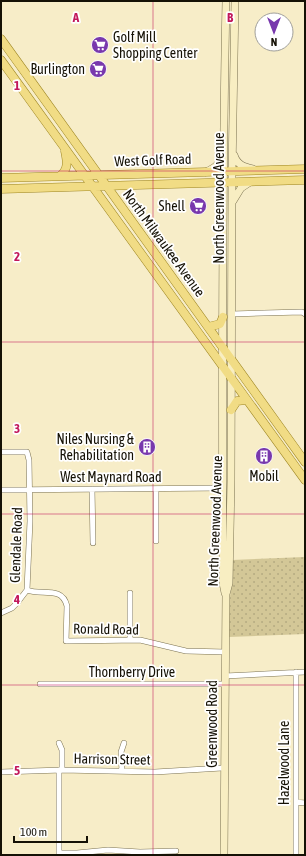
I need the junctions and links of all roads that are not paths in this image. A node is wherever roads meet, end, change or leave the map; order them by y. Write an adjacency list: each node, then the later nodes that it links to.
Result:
1 (226, 1): 7 (main road, North Greenwood Avenue)
2 (234, 1): 5 (main road, North Greenwood Avenue)
3 (1, 39): 14 (main road, North Milwaukee Avenue)
4 (1, 60): 6 (main road, North Milwaukee Avenue)
5 (232, 144): 9 (main road); 11 (main road, North Greenwood Avenue)
6 (65, 148): 13 (main road, North Milwaukee Avenue); 15 (main road)
7 (223, 157): 10 (main road, North Greenwood Avenue); 12 (main road)
8 (305, 169): 9 (main road, West Golf Road)
9 (261, 170): 11 (main road, West Golf Road)
10 (223, 171): 11 (main road, West Golf Road); 12 (main road, West Golf Road); 18 (main road, North Greenwood Avenue)
11 (232, 171): 19 (main road, North Greenwood Avenue)
12 (206, 172): 14 (main road, West Golf Road)
13 (84, 175): 14 (main road, West Golf Road); 15 (main road, West Golf Road); 21 (main road, North Milwaukee Avenue)
14 (99, 175): 22 (main road, North Milwaukee Avenue)
15 (60, 176): 16 (main road, West Golf Road)
16 (1, 178)
17 (305, 180): 20 (main road, West Golf Road)
18 (223, 182): 19 (main road, West Golf Road); 22 (main road, West Golf Road); 27 (main road, North Greenwood Avenue)
19 (232, 182): 20 (main road, West Golf Road); 24 (main road, North Greenwood Avenue)
20 (250, 182): 24 (main road)
21 (92, 186): 22 (main road, West Golf Road); 23 (main road, West Golf Road); 31 (main road, North Milwaukee Avenue)
22 (107, 186): 28 (main road, North Milwaukee Avenue)
23 (1, 188)
24 (232, 203): 25 (main road, North Greenwood Avenue)
25 (232, 314): 26 (street); 30 (main road, North Greenwood Avenue)
26 (305, 314)
27 (223, 317): 28 (main road); 29 (main road, North Greenwood Avenue)
28 (208, 327): 29 (main road, North Milwaukee Avenue)
29 (223, 347): 30 (main road, North Milwaukee Avenue); 31 (main road, North Greenwood Avenue)
30 (232, 359): 32 (main road, North Greenwood Avenue); 36 (main road, North Milwaukee Avenue)
31 (223, 367): 32 (main road, North Milwaukee Avenue); 38 (main road, North Greenwood Avenue)
32 (232, 379): 33 (main road, North Milwaukee Avenue); 34 (main road, North Greenwood Avenue)
33 (246, 400): 34 (main road); 37 (main road, North Milwaukee Avenue)
34 (232, 410): 47 (main road, North Greenwood Avenue)
35 (1, 452): 42 (street, Glendale Road)
36 (305, 462)
37 (305, 480)
38 (222, 488): 40 (street, West Maynard Road); 47 (main road, North Greenwood Avenue)
39 (92, 489): 40 (street, West Maynard Road); 42 (street, West Maynard Road); 44 (street)
40 (156, 489): 43 (street)
41 (1, 490): 42 (street, West Maynard Road)
42 (29, 490): 45 (street, Glendale Road)
43 (156, 542)
44 (93, 543)
45 (27, 590): 48 (street, Glendale Road); 49 (street, Ronald Road)
46 (130, 593): 49 (street)
47 (226, 594): 50 (main road, Greenwood Road)
48 (1, 613)
49 (130, 640): 50 (street, Ronald Road)
50 (225, 652): 53 (main road, Greenwood Road)
51 (296, 672): 52 (street); 53 (street); 62 (street, Hazelwood Lane)
52 (305, 672)
53 (225, 676): 55 (main road, Greenwood Road)
54 (40, 684): 55 (street, Thornberry Drive)
55 (225, 684): 67 (main road, Greenwood Road)
56 (59, 743): 59 (street)
57 (124, 743): 60 (street)
58 (222, 768): 60 (street, Harrison Street)
59 (60, 770): 60 (street, Harrison Street); 61 (street, Harrison Street); 65 (street)
60 (122, 771)
61 (1, 772)
62 (296, 802): 63 (street); 68 (street, Hazelwood Lane)
63 (305, 803)
64 (176, 851): 66 (street)
65 (59, 854): 66 (street)
66 (140, 854)
67 (224, 855)
68 (296, 855)

